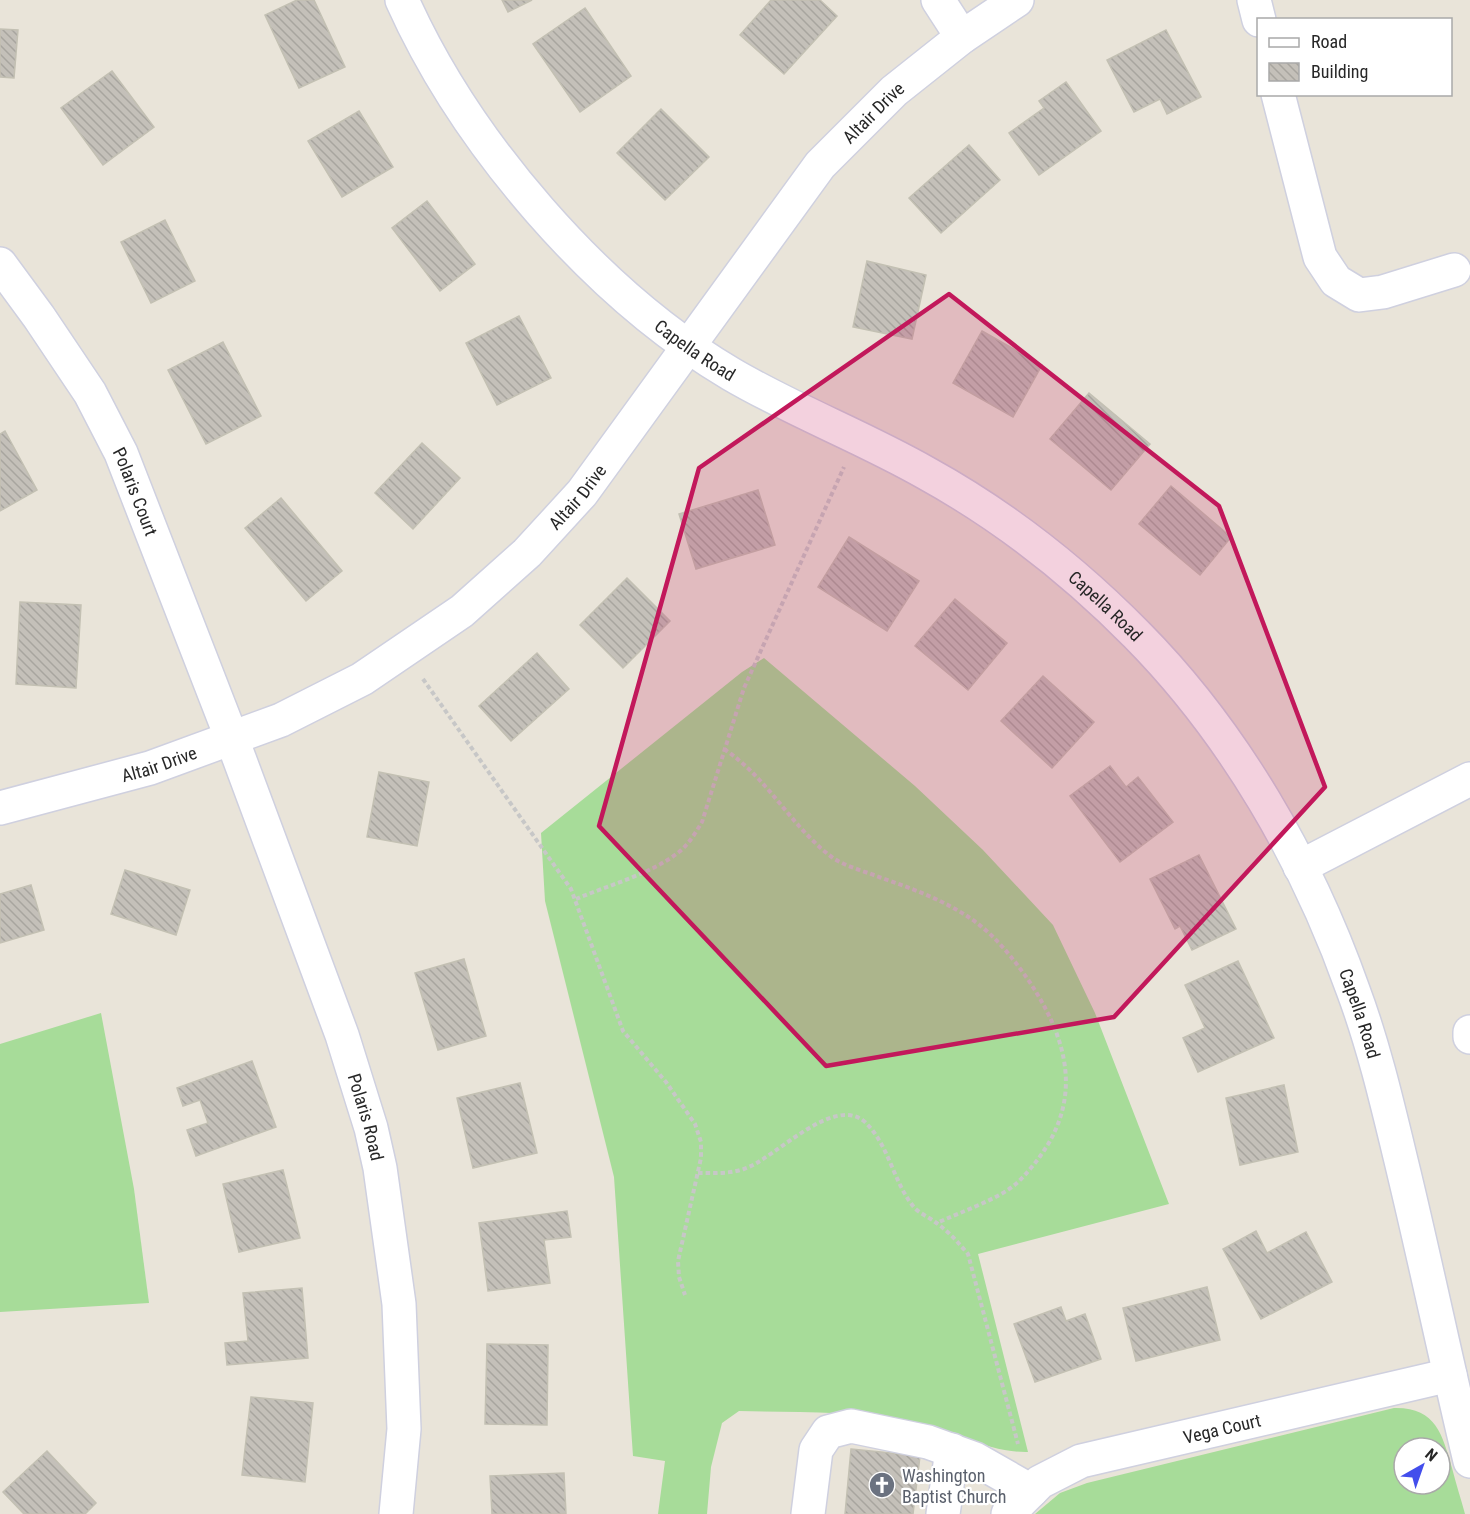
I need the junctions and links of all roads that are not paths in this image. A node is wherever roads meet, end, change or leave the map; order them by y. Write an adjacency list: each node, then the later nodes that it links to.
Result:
1 (402, 0): 10 (street, Capella Road)
2 (938, 0): 6 (street)
3 (1017, 0): 6 (street, Altair Drive)
4 (1254, 0): 5 (street)
5 (1258, 18)
6 (962, 37): 10 (street, Altair Drive)
7 (1279, 96): 9 (street)
8 (0, 264): 11 (street, Polaris Court)
9 (1454, 270)
10 (688, 345): 11 (street, Altair Drive); 14 (street, Capella Road)
11 (232, 739): 13 (street, Altair Drive); 21 (street, Polaris Road)
12 (1470, 779): 14 (street)
13 (0, 808)
14 (1300, 867): 17 (street, Capella Road)
15 (1470, 1032): 16 (street)
16 (1470, 1037)
17 (1450, 1375): 19 (street, Capella Road); 20 (street, Vega Court)
18 (952, 1450): 20 (street); 22 (street); 23 (street)
19 (1470, 1461)
20 (1030, 1491): 24 (street, Vega Court)
21 (396, 1514)
22 (808, 1514)
23 (943, 1514)
24 (1008, 1514)

